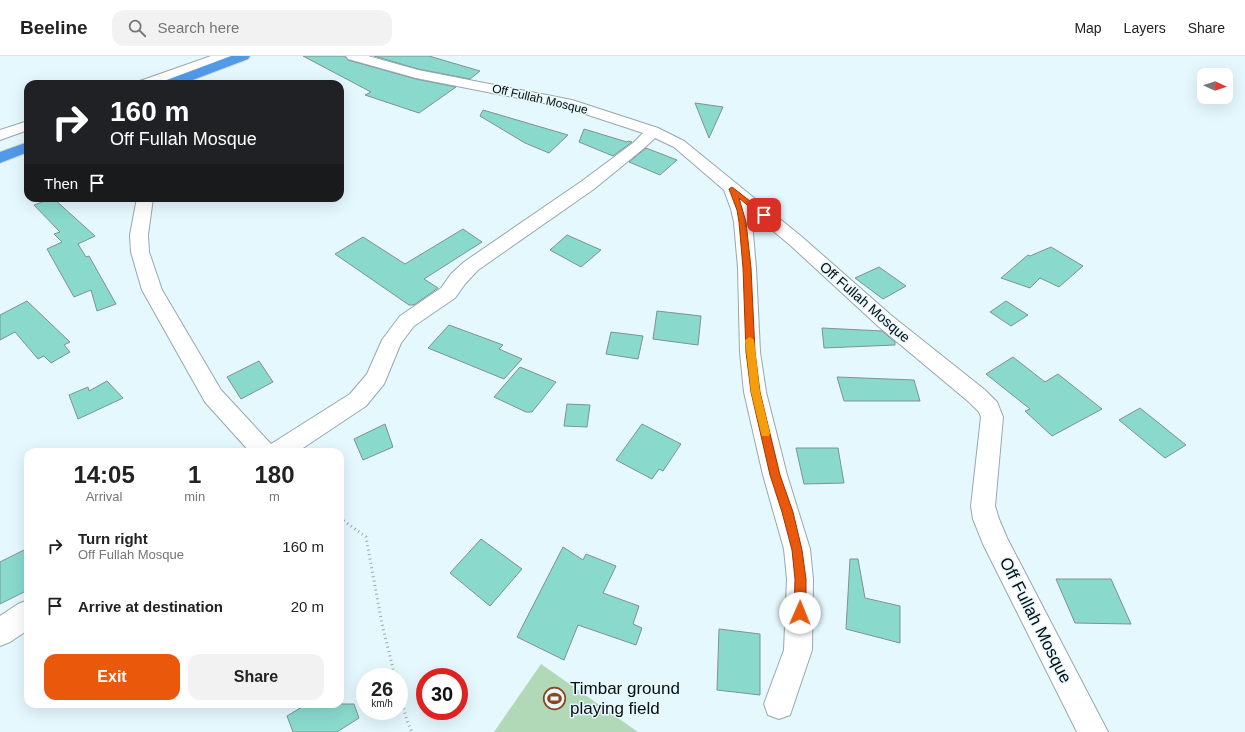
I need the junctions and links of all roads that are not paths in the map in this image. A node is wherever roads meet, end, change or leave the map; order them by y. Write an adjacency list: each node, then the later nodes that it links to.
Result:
1 (242, 56): 4 (highway)
2 (259, 56): 7 (highway)
3 (353, 56): 9 (street, Off Fullah Mosque)
4 (217, 61): 5 (street); 6 (highway)
5 (158, 80)
6 (177, 80)
7 (198, 80)
8 (24, 126): 10 (street)
9 (653, 131): 15 (street, Off Fullah Mosque); 18 (street)
10 (0, 135)
11 (24, 140): 12 (highway)
12 (0, 149)
13 (24, 149): 14 (highway)
14 (0, 158)
15 (732, 189): 21 (street, Off Fullah Mosque); 22 (street, Off Fullah Mosque)
16 (144, 202): 17 (street)
17 (260, 448)
18 (284, 448)
19 (24, 617): 20 (street)
20 (0, 632)
21 (780, 704)
22 (1093, 732)

